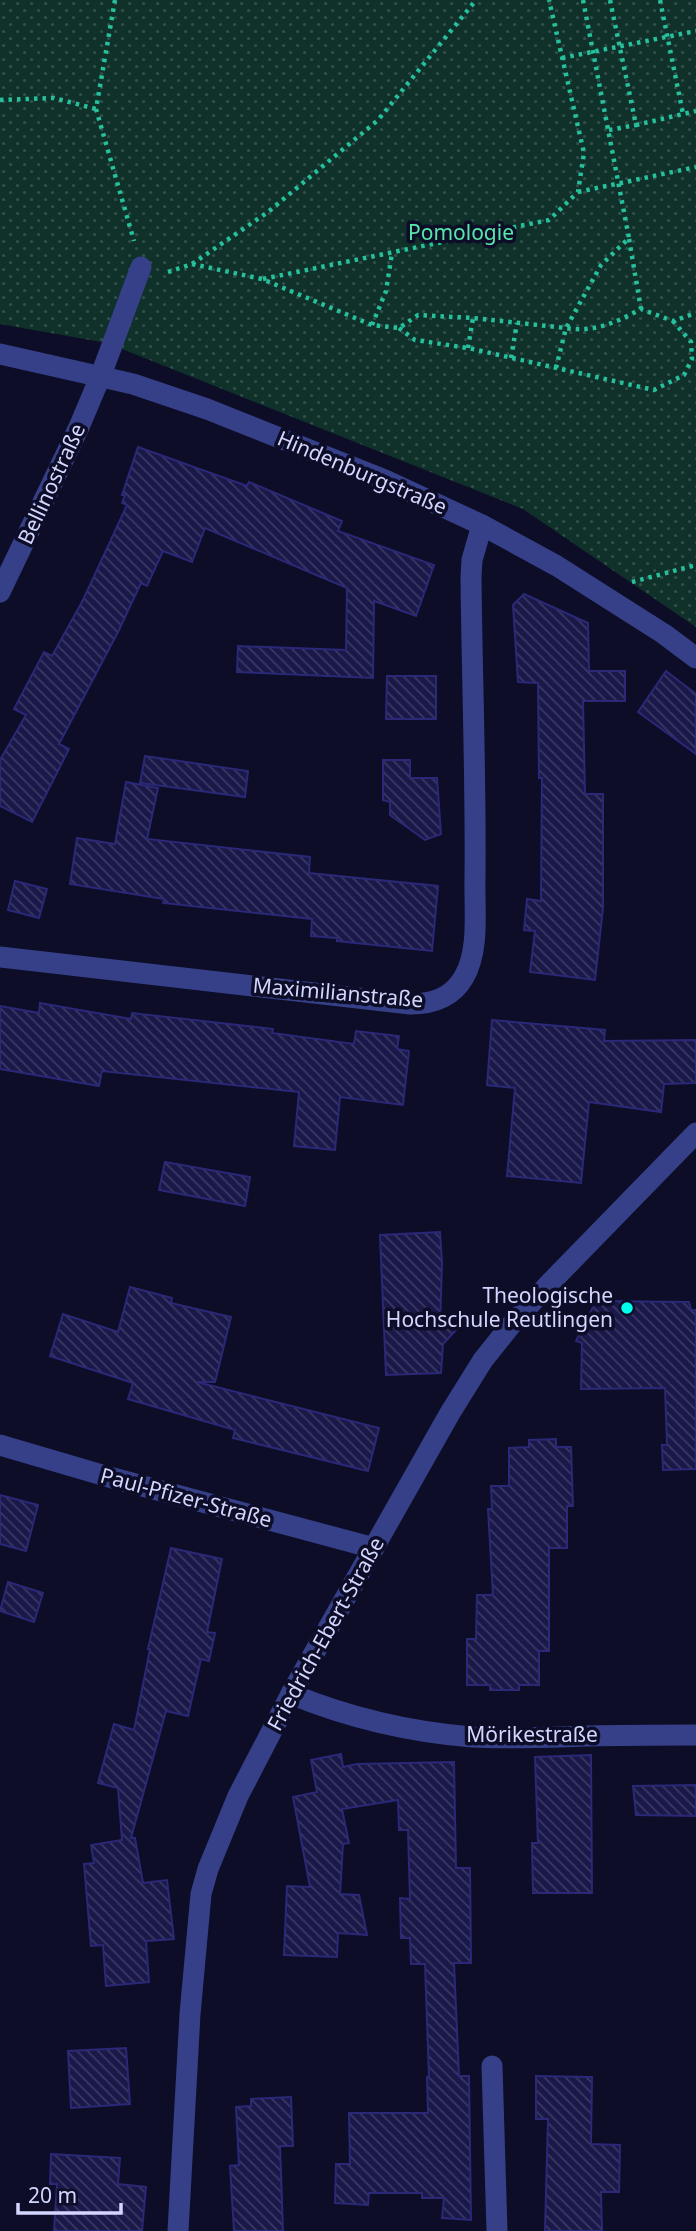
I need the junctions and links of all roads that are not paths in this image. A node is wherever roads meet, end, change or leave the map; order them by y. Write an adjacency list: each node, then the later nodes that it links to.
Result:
1 (141, 267): 3 (street, Bellinostraße)
2 (0, 354): 3 (street, Hindenburgstraße)
3 (101, 375): 4 (street, Hindenburgstraße); 5 (street, Bellinostraße)
4 (482, 525): 6 (street, Hindenburgstraße); 7 (street, Maximilianstraße)
5 (0, 592)
6 (696, 658)
7 (0, 957)
8 (696, 1133): 10 (street, Friedrich-Ebert-Straße)
9 (0, 1445): 10 (street, Paul-Pfizer-Straße)
10 (373, 1548): 11 (street, Friedrich-Ebert-Straße)
11 (291, 1694): 12 (street, Mörikestraße); 14 (street, Friedrich-Ebert-Straße)
12 (696, 1735)
13 (492, 2066): 15 (street)
14 (178, 2231)
15 (497, 2231)

